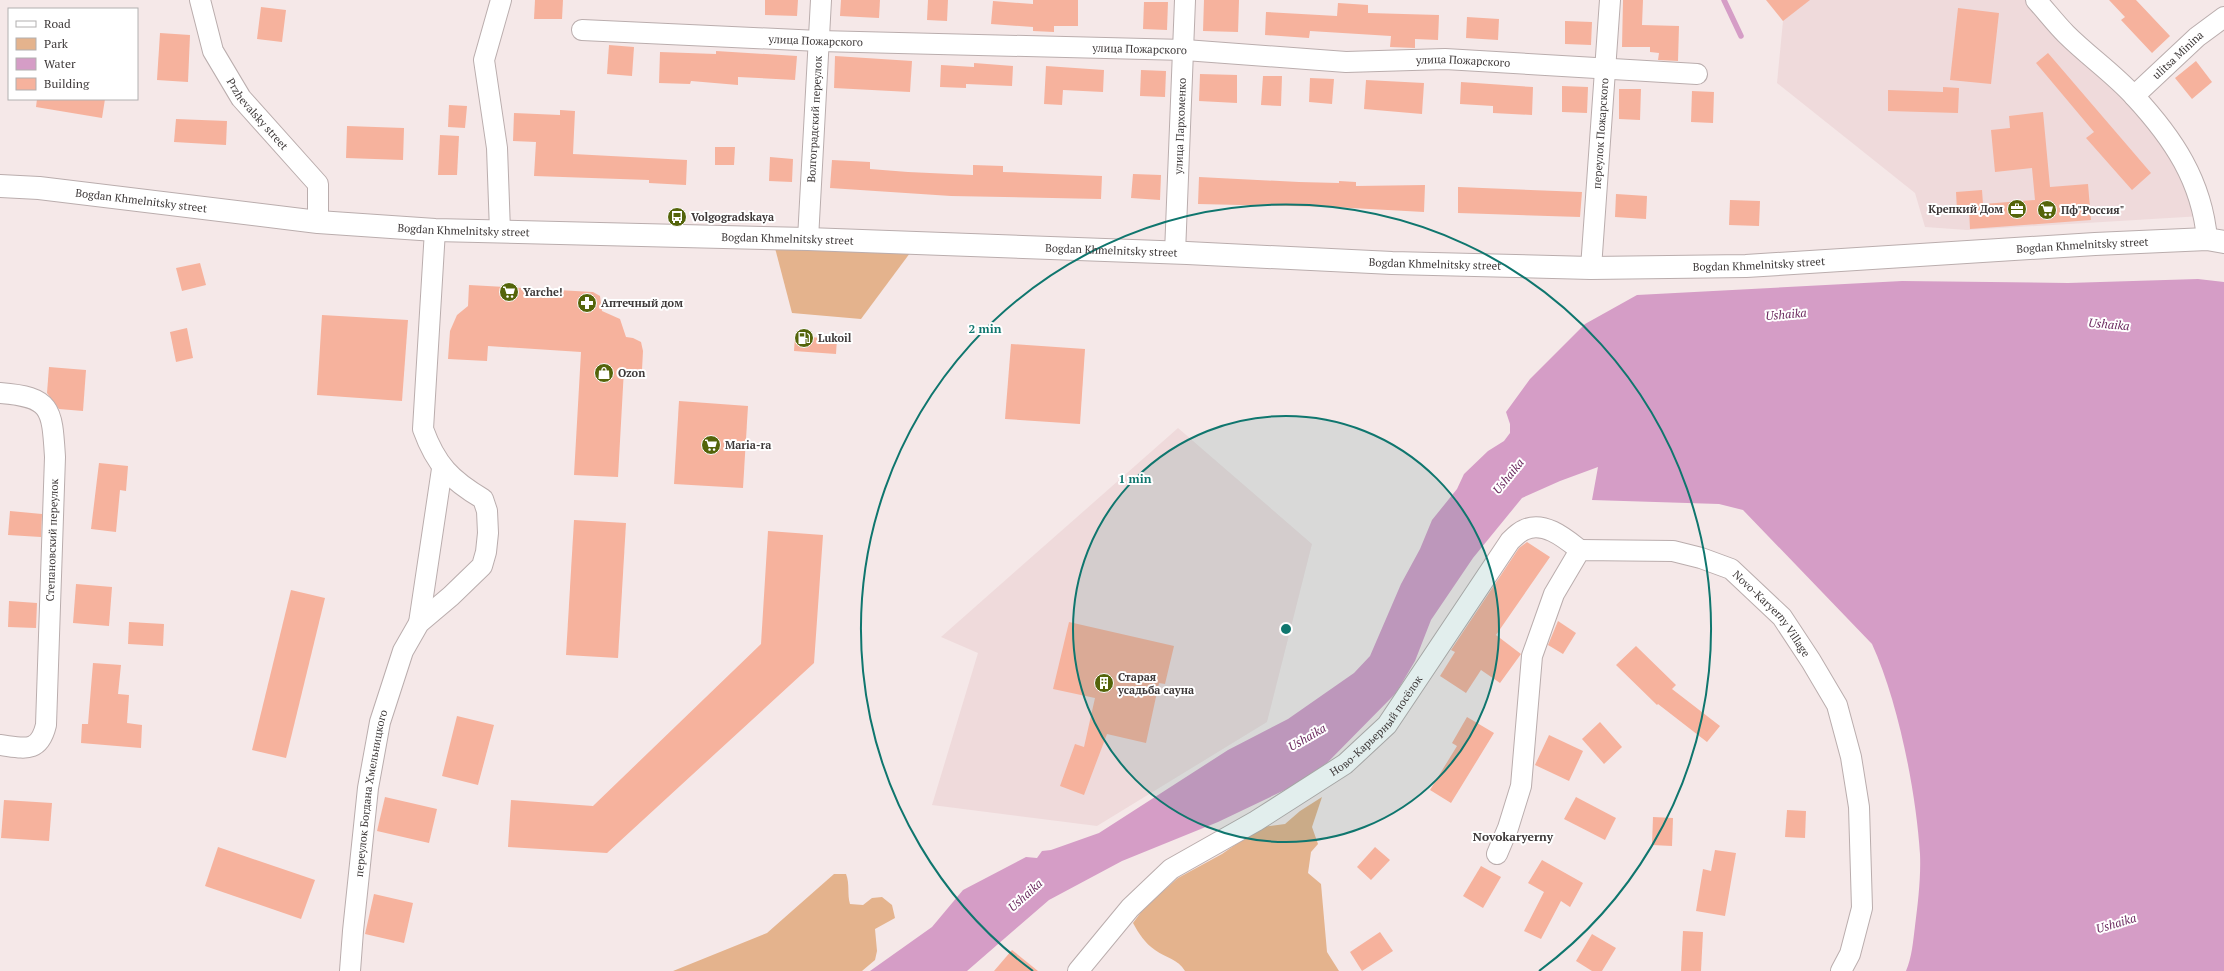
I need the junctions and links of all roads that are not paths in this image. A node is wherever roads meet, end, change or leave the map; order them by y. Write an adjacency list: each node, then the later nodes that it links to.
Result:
1 (200, 0): 15 (street, Przhevalsky street)
2 (501, 0): 17 (street)
3 (821, 0): 9 (street, Волгоградский переулок)
4 (1185, 0): 10 (street, улица Пархоменко)
5 (1610, 0): 11 (street, переулок Пожарского)
6 (2036, 0): 13 (street)
7 (2224, 17): 13 (street, ulitsa Minina)
8 (582, 30): 9 (street, улица Пожарского)
9 (819, 41): 10 (street, улица Пожарского); 18 (street, Волгоградский переулок)
10 (1185, 50): 11 (street, улица Пожарского); 20 (street, улица Пархоменко)
11 (1607, 68): 12 (street, улица Пожарского); 21 (street, переулок Пожарского)
12 (1697, 74)
13 (2134, 96): 19 (street)
14 (0, 186): 15 (street, Bogdan Khmelnitsky street)
15 (318, 222): 16 (street, Bogdan Khmelnitsky street)
16 (435, 230): 17 (street, Bogdan Khmelnitsky street); 23 (street)
17 (500, 231): 18 (street, Bogdan Khmelnitsky street)
18 (808, 239): 20 (street, Bogdan Khmelnitsky street)
19 (2216, 241): 21 (street, Bogdan Khmelnitsky street)
20 (1175, 253): 21 (street, Bogdan Khmelnitsky street)
21 (1591, 268)
22 (0, 393): 26 (street, Степановский переулок)
23 (442, 469): 25 (street, переулок Богдана Хмельницкого); 25 (street, переулок Богдана Хмельницкого)
24 (1580, 550): 27 (street); 29 (street, Ново-Карьерный посёлок); 30 (street, Novo-Karyerny Village)
25 (419, 623): 28 (street, переулок Богдана Хмельницкого)
26 (0, 745)
27 (1497, 854)
28 (350, 971)
29 (1078, 971)
30 (1841, 971)

